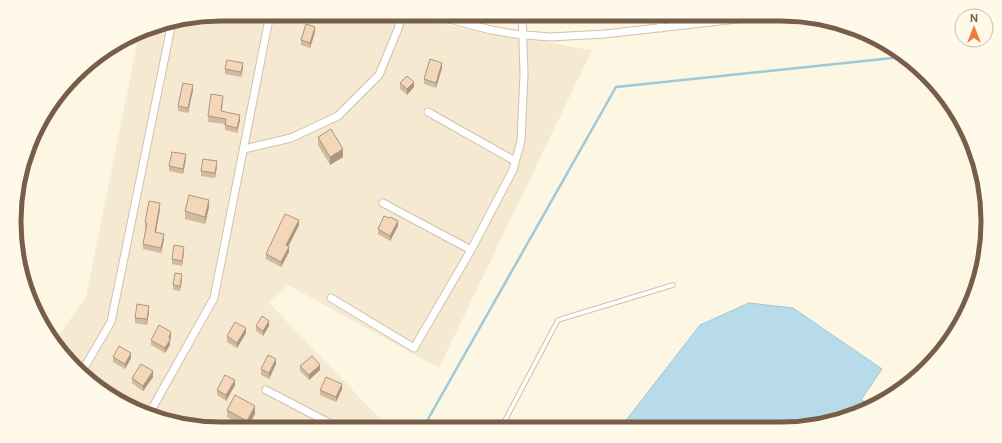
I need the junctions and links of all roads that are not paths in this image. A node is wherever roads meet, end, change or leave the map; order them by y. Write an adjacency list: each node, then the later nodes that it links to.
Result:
1 (269, 21): 11 (street)
2 (400, 21): 11 (street)
3 (457, 21): 9 (street)
4 (523, 21): 9 (street)
5 (660, 21): 8 (street)
6 (721, 21): 8 (street)
7 (171, 28): 17 (street)
8 (660, 28): 9 (street)
9 (524, 35): 12 (street)
10 (428, 112): 12 (street)
11 (244, 149): 19 (street)
12 (515, 161): 14 (street)
13 (382, 203): 14 (street)
14 (471, 250): 16 (street)
15 (673, 285): 21 (lane)
16 (330, 298)
17 (84, 367)
18 (266, 390): 20 (street)
19 (152, 409)
20 (327, 422)
21 (504, 422)

